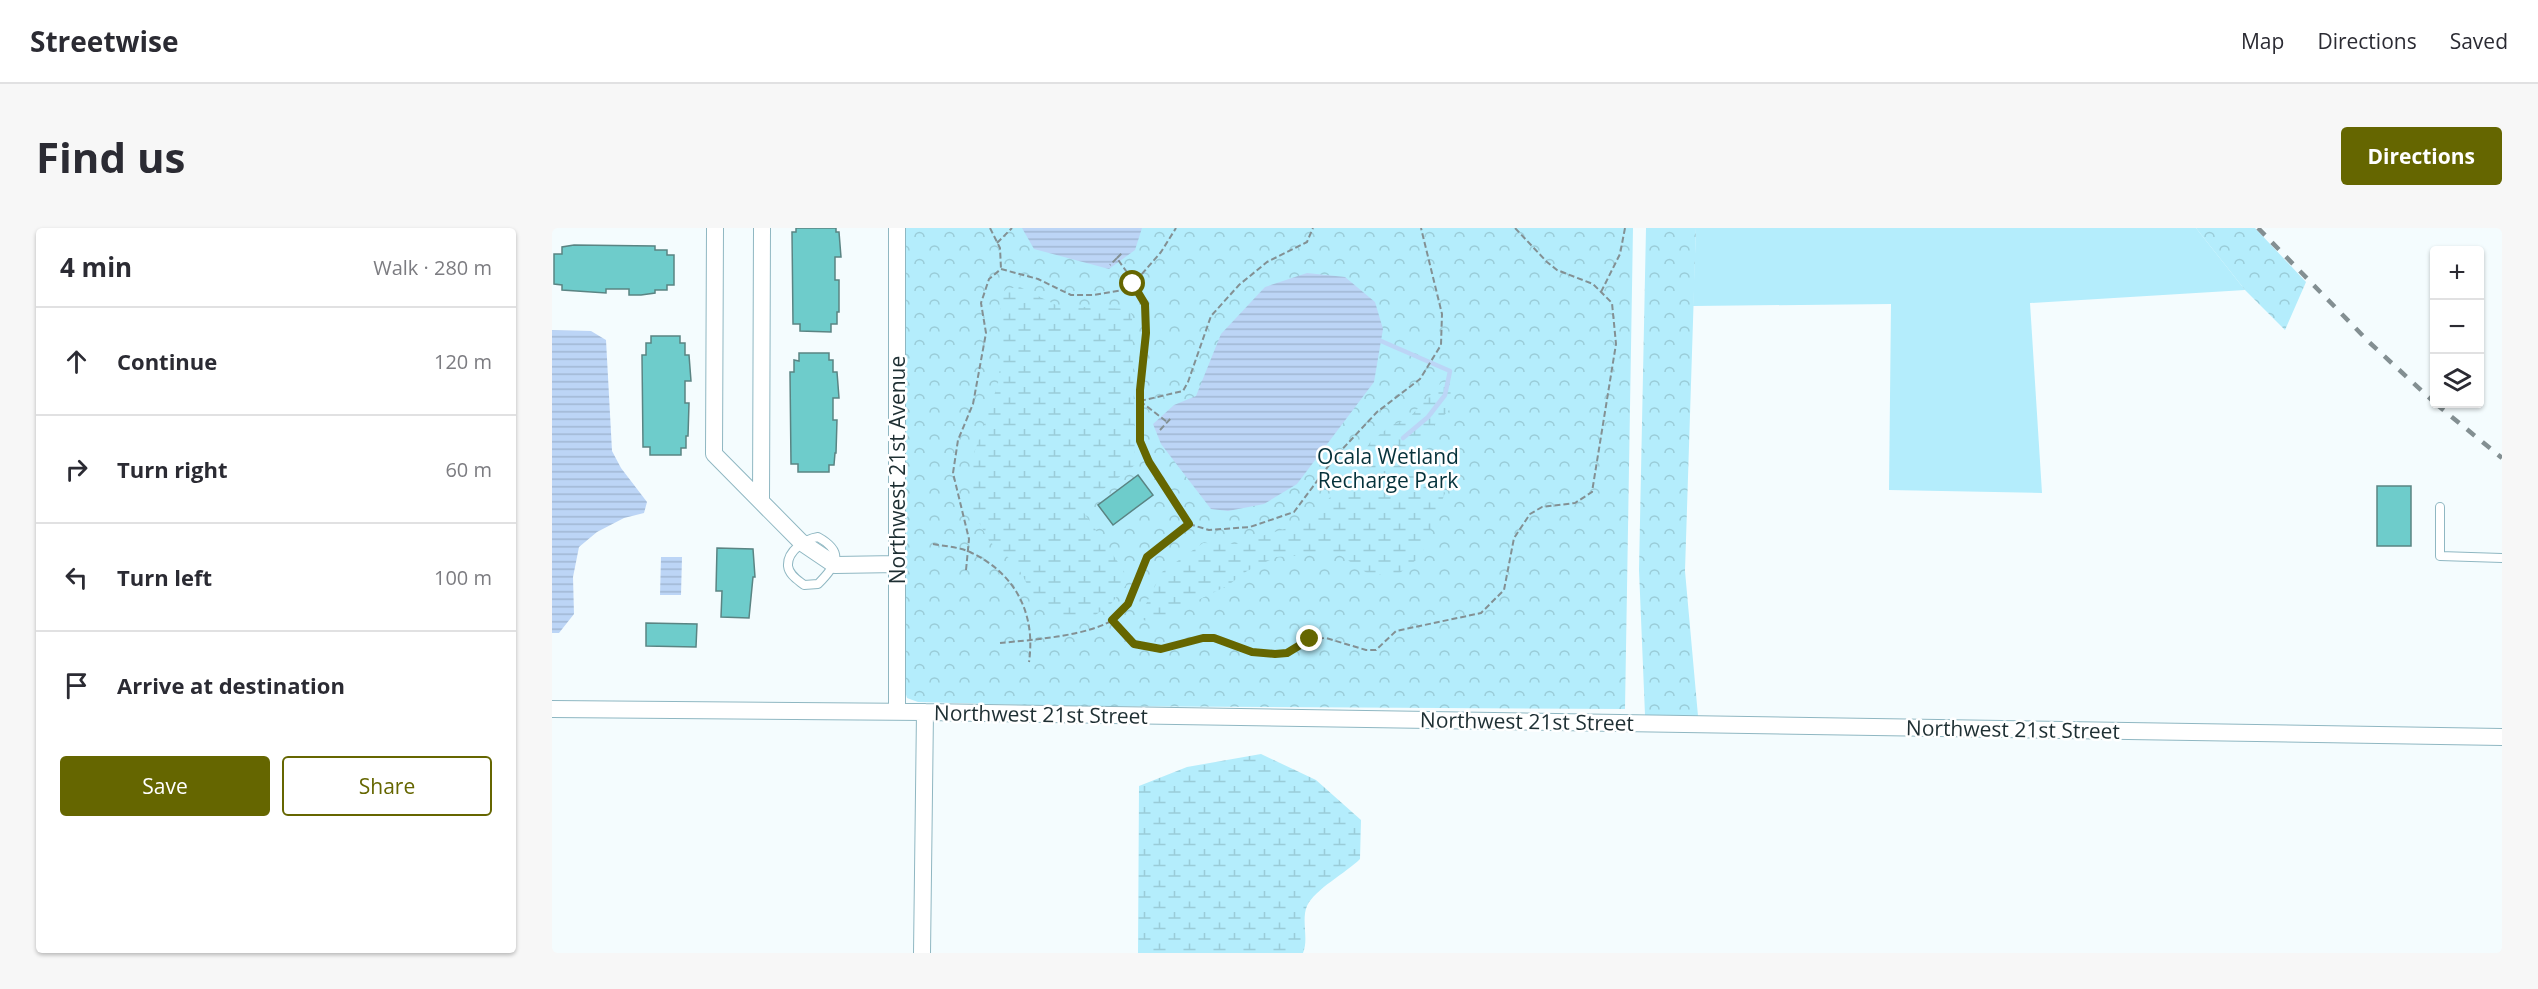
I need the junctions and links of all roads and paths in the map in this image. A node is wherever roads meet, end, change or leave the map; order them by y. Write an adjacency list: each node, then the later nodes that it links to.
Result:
1 (715, 228): 22 (street)
2 (762, 228): 22 (street)
3 (897, 228): 29 (street, Northwest 21st Avenue)
4 (990, 228): 11 (path)
5 (1012, 228): 11 (path)
6 (1176, 228): 16 (path)
7 (1313, 228): 18 (path)
8 (1421, 228): 24 (path)
9 (1515, 228): 17 (path)
10 (1625, 228): 17 (path)
11 (997, 243): 15 (path)
12 (1122, 253): 13 (path)
13 (1117, 258): 14 (path); 16 (path)
14 (1110, 265)
15 (1001, 269): 16 (path); 27 (path)
16 (1133, 284): 18 (path)
17 (1601, 292): 32 (path)
18 (1140, 401): 20 (path); 24 (path)
19 (1172, 417): 20 (path)
20 (1167, 422): 21 (path)
21 (1160, 430)
22 (761, 501): 25 (street)
23 (2440, 507): 28 (lane)
24 (1189, 524): 32 (path)
25 (801, 542): 30 (street); 30 (lane)
26 (933, 544): 27 (path)
27 (968, 551): 31 (path); 33 (path)
28 (2502, 558)
29 (898, 564): 30 (street); 37 (street, Northwest 21st Avenue)
30 (834, 565)
31 (966, 570)
32 (1112, 620): 33 (path)
33 (1032, 640): 34 (path); 35 (path)
34 (1000, 643)
35 (1029, 662)
36 (552, 709): 37 (street, Northwest 21st Street)
37 (897, 712): 38 (street, Northwest 21st Street)
38 (925, 712): 39 (street, Northwest 21st Street); 40 (street)
39 (2502, 737)
40 (922, 953)

